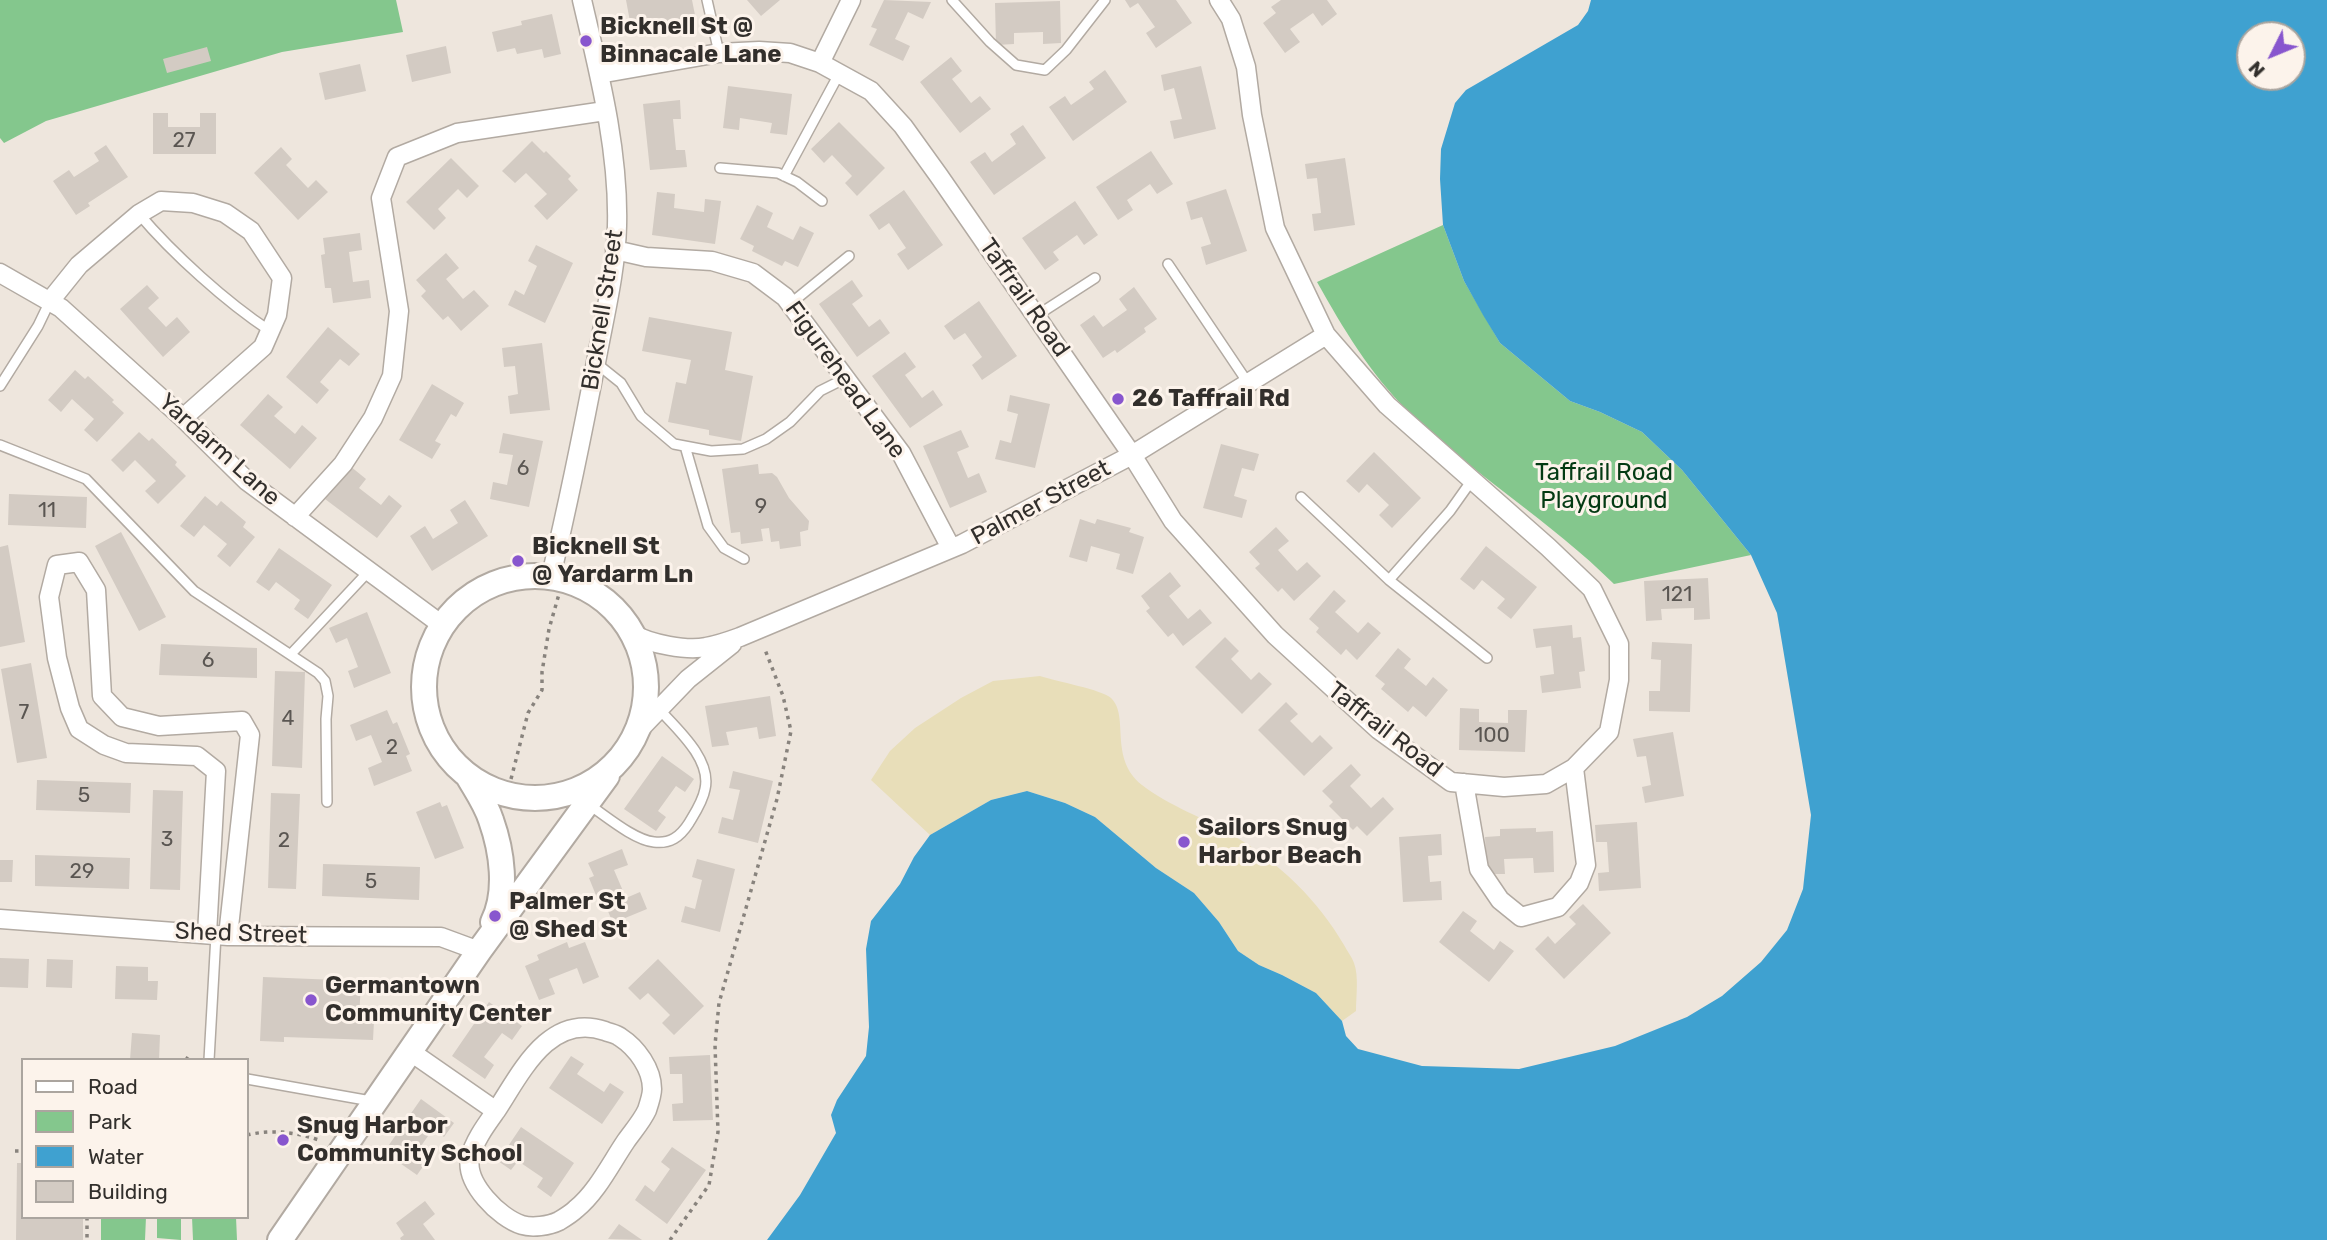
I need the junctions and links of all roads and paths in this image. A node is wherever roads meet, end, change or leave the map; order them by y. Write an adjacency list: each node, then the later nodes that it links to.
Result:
1 (582, 0): 9 (street, Bicknell Street)
2 (708, 0): 7 (lane)
3 (851, 0): 8 (street)
4 (953, 0): 5 (lane)
5 (1105, 0)
6 (1219, 0): 25 (street, Taffrail Road)
7 (719, 53): 8 (street, Taffrail Road); 9 (street, Taffrail Road)
8 (820, 63): 10 (street, Taffrail Road)
9 (599, 74): 11 (street, Bicknell Street)
10 (839, 74): 13 (lane); 23 (street, Taffrail Road)
11 (605, 111): 16 (street, Bicknell Street); 36 (street)
12 (720, 168): 13 (lane)
13 (784, 176): 14 (lane)
14 (822, 201)
15 (139, 214): 21 (street); 24 (lane); 24 (street)
16 (615, 250): 22 (street, Figurehead Lane); 26 (street, Bicknell Street)
17 (849, 256): 22 (lane)
18 (1168, 264): 28 (lane)
19 (0, 273): 21 (street, Yardarm Lane)
20 (1095, 278): 23 (lane)
21 (50, 301): 29 (lane); 30 (street, Yardarm Lane)
22 (790, 304): 27 (street, Figurehead Lane)
23 (1036, 316): 33 (street, Taffrail Road)
24 (270, 331): 30 (street)
25 (1326, 335): 28 (street, Palmer Street); 34 (street, Taffrail Road)
26 (596, 362): 32 (lane); 41 (street, Bicknell Street)
27 (846, 378): 32 (lane); 37 (street, Figurehead Lane)
28 (1248, 383): 33 (street, Palmer Street)
29 (0, 386)
30 (183, 418): 36 (street, Yardarm Lane)
31 (0, 445): 46 (lane)
32 (685, 446): 38 (lane)
33 (1132, 455): 37 (street, Palmer Street); 54 (street, Taffrail Road)
34 (1472, 480): 40 (lane); 51 (street, Taffrail Road)
35 (1301, 497): 40 (lane)
36 (295, 517): 39 (street, Yardarm Lane)
37 (951, 548): 43 (street, Palmer Street)
38 (744, 559)
39 (368, 572): 42 (street, Yardarm Lane); 46 (lane)
40 (1389, 580): 47 (lane)
41 (555, 584): 42 (street); 44 (street); 53 (path)
42 (442, 625): 52 (street)
43 (758, 629): 45 (street, Palmer Street); 74 (path)
44 (633, 634): 45 (street, Palmer Street); 49 (street)
45 (740, 638): 48 (street, Palmer Street)
46 (292, 653): 55 (lane)
47 (1487, 658)
48 (658, 708): 49 (street, Palmer Street); 56 (lane)
49 (638, 731): 50 (street)
50 (615, 765): 52 (street); 56 (street)
51 (1574, 768): 54 (street, Taffrail Road); 54 (street)
52 (468, 776): 59 (street)
53 (511, 779)
54 (1464, 783)
55 (327, 802)
56 (587, 804): 59 (street)
57 (0, 919): 58 (street, Shed Street)
58 (217, 935): 58 (street); 59 (street, Shed Street); 63 (lane)
59 (479, 951): 60 (street)
60 (411, 1052): 65 (street); 66 (street)
61 (190, 1054): 62 (path)
62 (187, 1058)
63 (209, 1058)
64 (248, 1079): 65 (lane)
65 (376, 1102): 70 (street)
66 (496, 1111): 66 (street)
67 (248, 1135): 70 (path)
68 (15, 1151): 69 (path)
69 (21, 1151)
70 (342, 1152): 73 (street)
71 (87, 1219): 72 (path)
72 (87, 1240)
73 (280, 1240)
74 (670, 1240)

